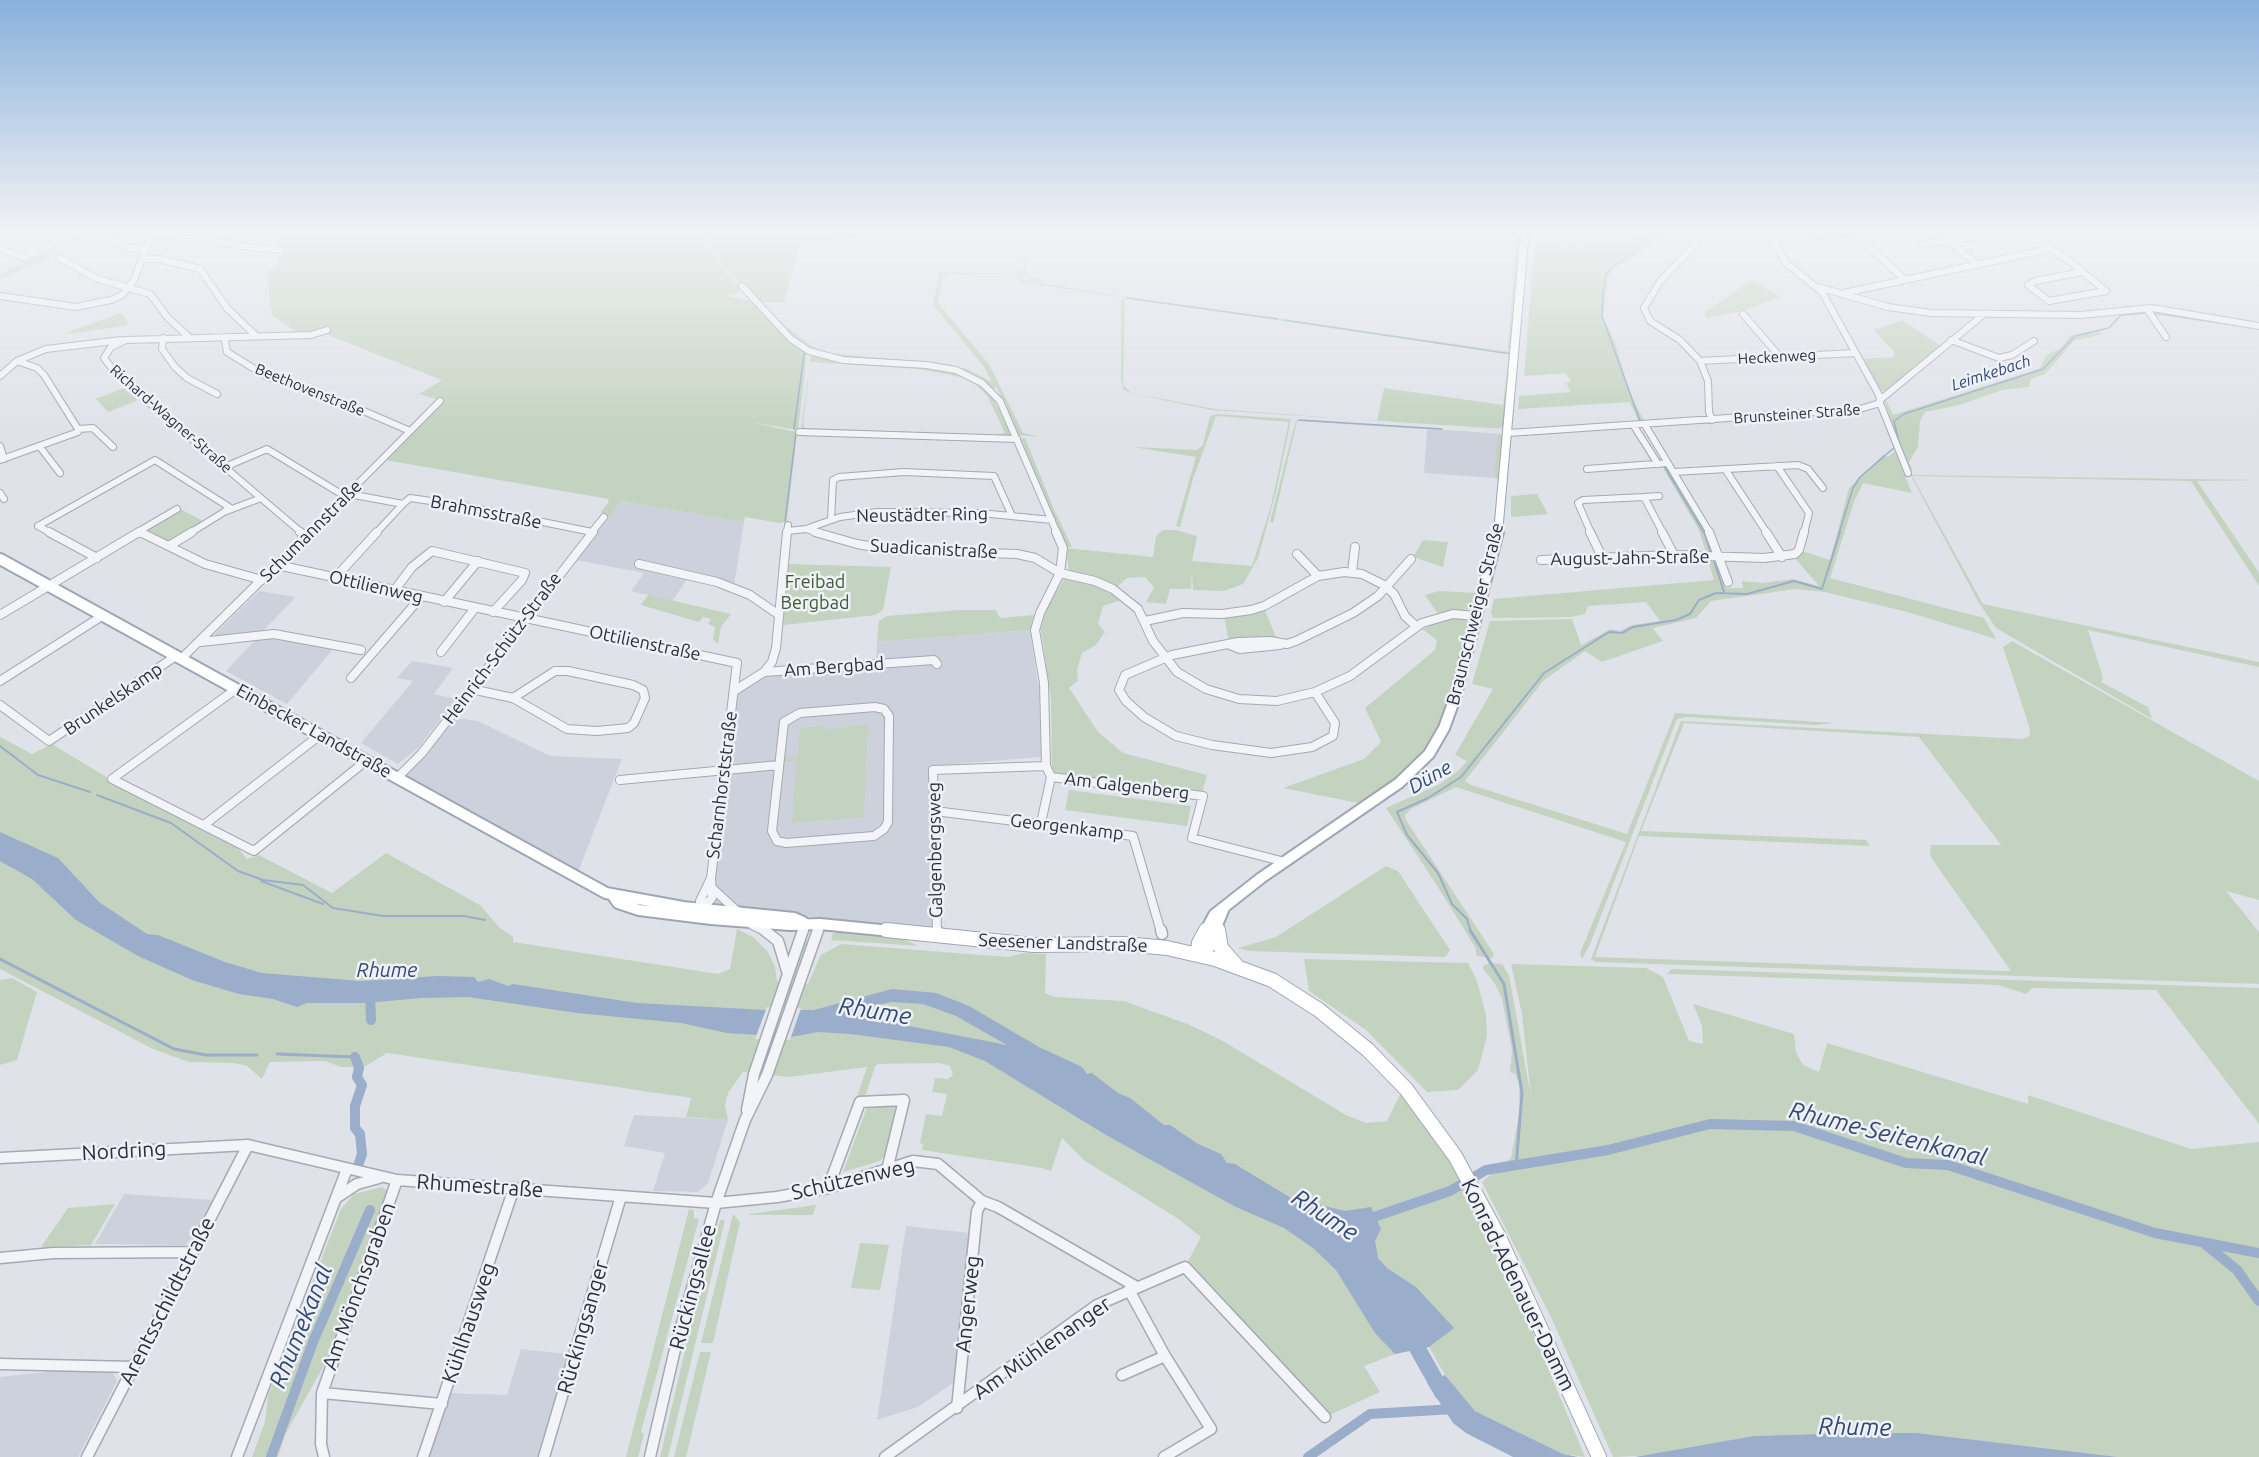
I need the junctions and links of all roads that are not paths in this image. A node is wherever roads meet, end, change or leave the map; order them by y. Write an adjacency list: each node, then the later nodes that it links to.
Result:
1 (21, 298): 2 (street)
2 (114, 298)
3 (154, 298): 21 (street)
4 (222, 298): 17 (street)
5 (753, 298): 40 (street)
6 (1520, 298): 39 (main road, Braunschweiger Straße)
7 (1650, 298): 28 (street)
8 (1825, 298): 25 (street, Brunsteiner Straße)
9 (1861, 298): 14 (street)
10 (2045, 298): 11 (street)
11 (2066, 298)
12 (2149, 312): 14 (street); 15 (street); 19 (street)
13 (1743, 314): 26 (street)
14 (1983, 315): 23 (street)
15 (2259, 326)
16 (327, 330): 17 (street, Richard-Wagner-Straße)
17 (256, 336): 18 (street, Richard-Wagner-Straße)
18 (228, 337): 21 (street, Richard-Wagner-Straße); 37 (street, Beethovenstraße)
19 (2166, 337)
20 (163, 338): 21 (street, Richard-Wagner-Straße); 22 (street, Richard-Wagner-Straße); 30 (street)
21 (189, 338)
22 (126, 340): 27 (street); 48 (street, Richard-Wagner-Straße)
23 (1951, 340): 24 (street); 32 (street)
24 (2034, 341)
25 (1855, 353): 26 (street, Heckenweg); 32 (street, Brunsteiner Straße)
26 (1780, 357): 28 (street, Heckenweg)
27 (18, 361): 29 (street); 36 (street)
28 (1700, 361): 33 (street)
29 (0, 376)
30 (217, 394)
31 (441, 400): 37 (street, Schumannstraße)
32 (1880, 401): 33 (street, Brunsteiner Straße); 53 (street)
33 (1712, 420): 34 (street, Brunsteiner Straße)
34 (1645, 425): 35 (street, Brunsteiner Straße); 45 (street)
35 (1634, 426): 39 (street, Brunsteiner Straße); 46 (street)
36 (78, 429): 42 (street); 43 (street)
37 (410, 431): 55 (street, Schumannstraße)
38 (799, 432): 40 (street)
39 (1509, 433): 100 (main road, Braunschweiger Straße)
40 (1017, 439): 65 (street)
41 (0, 446): 44 (street)
42 (40, 447): 44 (street); 52 (street)
43 (113, 447)
44 (2, 460)
45 (1668, 463): 46 (street); 51 (street)
46 (1658, 464): 49 (street)
47 (1777, 466): 50 (street); 54 (street); 75 (street)
48 (225, 467): 55 (street, Brahmsstraße); 58 (street, Richard-Wagner-Straße)
49 (1587, 469)
50 (1725, 469): 51 (street); 75 (street)
51 (1674, 472): 74 (street)
52 (60, 473)
53 (1908, 473)
54 (1823, 488)
55 (348, 495): 59 (street, Brahmsstraße); 69 (street, Schumannstraße)
56 (1659, 496): 57 (street)
57 (1644, 497): 73 (street); 79 (street)
58 (261, 498): 61 (street); 69 (street, Richard-Wagner-Straße)
59 (403, 504): 68 (street, Brahmsstraße); 87 (street)
60 (177, 509): 67 (street)
61 (224, 512): 70 (street); 76 (street)
62 (604, 516): 68 (street, Heinrich-Schütz-Straße)
63 (1012, 516): 64 (street, Neustädter Ring); 64 (street, Neustädter Ring); 65 (street, Neustädter Ring)
64 (831, 519): 66 (street, Neustädter Ring)
65 (1052, 520): 85 (street)
66 (806, 530): 85 (street, Suadicanistraße); 98 (street, Neustädter Ring)
67 (140, 532): 70 (street); 76 (street)
68 (592, 532): 101 (street, Heinrich-Schütz-Straße)
69 (305, 536): 83 (street, Schumannstraße)
70 (169, 546): 88 (street)
71 (1355, 547): 84 (street)
72 (1298, 554): 86 (street)
73 (1674, 555): 74 (street, August-Jahn-Straße); 79 (street, August-Jahn-Straße)
74 (1719, 556): 75 (street, August-Jahn-Straße); 89 (street)
75 (1782, 556)
76 (97, 558): 90 (street)
77 (1411, 559): 91 (street)
78 (1541, 560): 79 (street, August-Jahn-Straße)
79 (1603, 560)
80 (0, 561): 90 (main road, Einbecker Landstraße)
81 (478, 561): 92 (street); 94 (street); 96 (street)
82 (639, 564): 98 (street)
83 (277, 565): 87 (street, Ottilienweg); 88 (street, Schumannstraße)
84 (1352, 572): 86 (street); 91 (street)
85 (1060, 573): 102 (street, Suadicanistraße); 122 (street)
86 (1318, 576): 102 (street)
87 (335, 578): 92 (street, Ottilienweg)
88 (262, 580): 104 (street, Schumannstraße)
89 (1728, 582)
90 (48, 586): 97 (street); 99 (main road, Einbecker Landstraße)
91 (1388, 588): 103 (street); 108 (street)
92 (394, 591): 93 (street, Ottilienweg)
93 (422, 597): 94 (street, Ottilienweg); 111 (street)
94 (444, 602): 95 (street, Ottilienweg)
95 (475, 608): 96 (street, Ottilienweg); 106 (street)
96 (493, 612): 101 (street, Ottilienweg)
97 (0, 615)
98 (779, 615): 110 (street)
99 (102, 616): 107 (main road, Einbecker Landstraße); 112 (street)
100 (1476, 616): 103 (street, Suadicanistraße); 130 (main road, Braunschweiger Straße)
101 (524, 618): 114 (street, Heinrich-Schütz-Straße); 115 (street, Ottilienstraße)
102 (1145, 621): 108 (street, Suadicanistraße)
103 (1416, 626): 116 (street, Suadicanistraße)
104 (201, 642): 105 (street); 107 (street, Schumannstraße)
105 (361, 650)
106 (441, 652)
107 (178, 657): 113 (main road, Einbecker Landstraße); 118 (street, Brunkelskamp)
108 (1164, 657): 116 (street, Suadicanistraße); 116 (street)
109 (937, 664): 110 (street, Am Bergbad)
110 (764, 672): 115 (street, Am Bergbad)
111 (351, 678)
112 (0, 681)
113 (236, 689): 119 (main road, Einbecker Landstraße); 129 (street)
114 (471, 689): 117 (street); 124 (street, Heinrich-Schütz-Straße)
115 (734, 691): 123 (street, Scharnhorststraße)
116 (1315, 692)
117 (513, 698): 117 (street)
118 (0, 705)
119 (320, 735): 120 (main road, Einbecker Landstraße); 129 (street)
120 (367, 760): 124 (main road, Einbecker Landstraße); 129 (street)
121 (779, 765): 121 (street); 123 (street)
122 (1046, 766): 125 (street); 127 (street, Galgenbergsweg)
123 (724, 769): 126 (street); 131 (street, Scharnhorststraße)
124 (398, 777): 133 (main road, Einbecker Landstraße)
125 (1051, 777): 128 (street); 130 (street, Am Galgenberg)
126 (620, 780)
127 (935, 811): 128 (street, Georgenkamp); 140 (street, Galgenbergsweg)
128 (1041, 823): 139 (street, Georgenkamp)
129 (204, 825)
130 (1285, 862): 132 (main road)
131 (712, 883): 133 (street, Scharnhorststraße); 134 (street)
132 (1224, 907): 137 (main road); 141 (main road)
133 (699, 913): 134 (main road, Einbecker Landstraße)
134 (743, 917): 135 (main road, Einbecker Landstraße); 143 (street)
135 (806, 923): 136 (main road, Einbecker Landstraße); 143 (street, Rückingsallee)
136 (820, 924): 138 (main road, Einbecker Landstraße); 144 (street, Rückingsallee)
137 (1217, 927): 141 (main road); 142 (main road)
138 (892, 931): 140 (main road, Seesener Landstraße)
139 (1162, 934)
140 (937, 936): 141 (main road, Seesener Landstraße)
141 (1198, 954): 142 (main road, Konrad-Adenauer-Damm)
142 (1239, 967): 168 (main road, Konrad-Adenauer-Damm)
143 (786, 982): 144 (street, Rückingsallee)
144 (745, 1120): 156 (street, Rückingsallee)
145 (248, 1145): 146 (street, Nordring); 147 (street, Rhumestraße); 157 (street, Arentsschildtstraße)
146 (0, 1158)
147 (346, 1169): 149 (street, Rhumestraße); 154 (street)
148 (887, 1170): 152 (street, Schützenweg); 152 (street); 155 (street, Schützenweg)
149 (385, 1178): 150 (street, Rhumestraße); 154 (street)
150 (397, 1180): 151 (street, Rhumestraße); 164 (street, Am Mönchsgraben)
151 (514, 1188): 153 (street, Rhumestraße); 165 (street, Kühlhausweg)
152 (828, 1188): 156 (street, Schützenweg)
153 (621, 1196): 156 (street, Rhumestraße); 173 (street, Rückingsanger)
154 (336, 1200): 170 (street)
155 (982, 1202): 159 (street, Schützenweg); 166 (street, Angerweg)
156 (716, 1203): 174 (street, Rückingsallee)
157 (193, 1252): 158 (street); 162 (street, Arentsschildtstraße)
158 (0, 1258)
159 (1132, 1288): 160 (street); 166 (street, Am Mühlenanger); 167 (street, Am Mühlenanger)
160 (1165, 1356): 163 (street); 176 (street)
161 (0, 1364): 162 (street)
162 (133, 1367): 169 (street, Arentsschildtstraße)
163 (1122, 1375)
164 (321, 1393): 165 (street, Am Mönchsgraben); 171 (street, Am Mönchsgraben)
165 (442, 1404): 172 (street, Kühlhausweg)
166 (957, 1408): 175 (street, Am Mühlenanger)
167 (1325, 1417)
168 (1597, 1454)
169 (87, 1457)
170 (237, 1457)
171 (324, 1457)
172 (423, 1457)
173 (544, 1457)
174 (650, 1457)
175 (885, 1457)
176 (1164, 1457)

